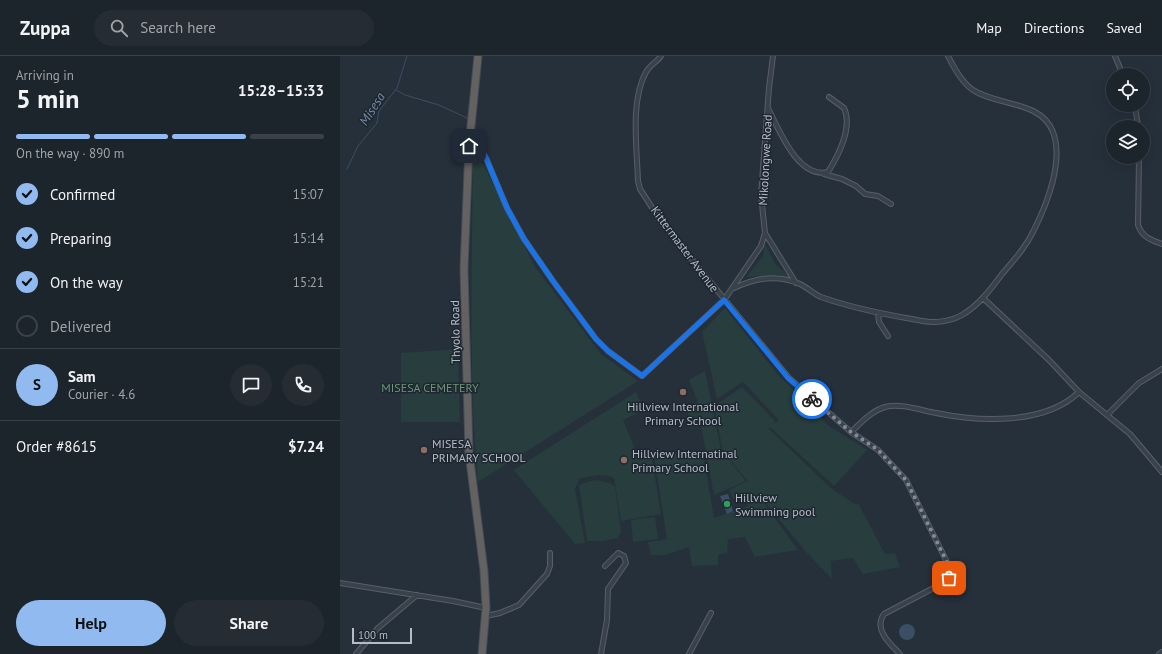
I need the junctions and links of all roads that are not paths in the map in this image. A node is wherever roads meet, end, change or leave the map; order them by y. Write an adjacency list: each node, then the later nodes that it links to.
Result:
1 (478, 56): 9 (highway, Thyolo Road)
2 (661, 56): 18 (street, Kittermaster Avenue)
3 (773, 56): 8 (street, Mikolongwe Road)
4 (948, 56): 17 (street)
5 (1115, 56): 6 (street)
6 (1120, 68)
7 (829, 96): 11 (street)
8 (768, 107): 11 (street); 13 (street, Mikolongwe Road)
9 (469, 146): 18 (street, Mikolongwe Road); 30 (highway, Thyolo Road)
10 (1139, 164): 14 (street)
11 (822, 173): 12 (street)
12 (891, 204)
13 (764, 232): 15 (street); 16 (street, Mikolongwe Road)
14 (1162, 244)
15 (796, 283): 16 (street); 19 (street)
16 (732, 288): 18 (street, Mikolongwe Road)
17 (983, 298): 19 (street); 22 (street)
18 (724, 300): 24 (street, Kittermaster Avenue)
19 (878, 313): 20 (street)
20 (888, 336)
21 (1162, 369): 23 (street)
22 (1079, 392): 23 (street); 24 (street)
23 (1107, 416): 25 (street)
24 (851, 432): 38 (street, Kittermaster Avenue)
25 (1162, 472)
26 (550, 553): 32 (street)
27 (605, 566): 36 (street)
28 (340, 583): 29 (street)
29 (417, 595): 30 (street); 34 (street)
30 (486, 608): 32 (highway, Thyolo Road)
31 (711, 613): 37 (street)
32 (486, 616): 35 (highway, Thyolo Road)
33 (1162, 652): 39 (street)
34 (356, 654)
35 (483, 654)
36 (601, 654)
37 (689, 654)
38 (900, 654)
39 (1159, 654)

